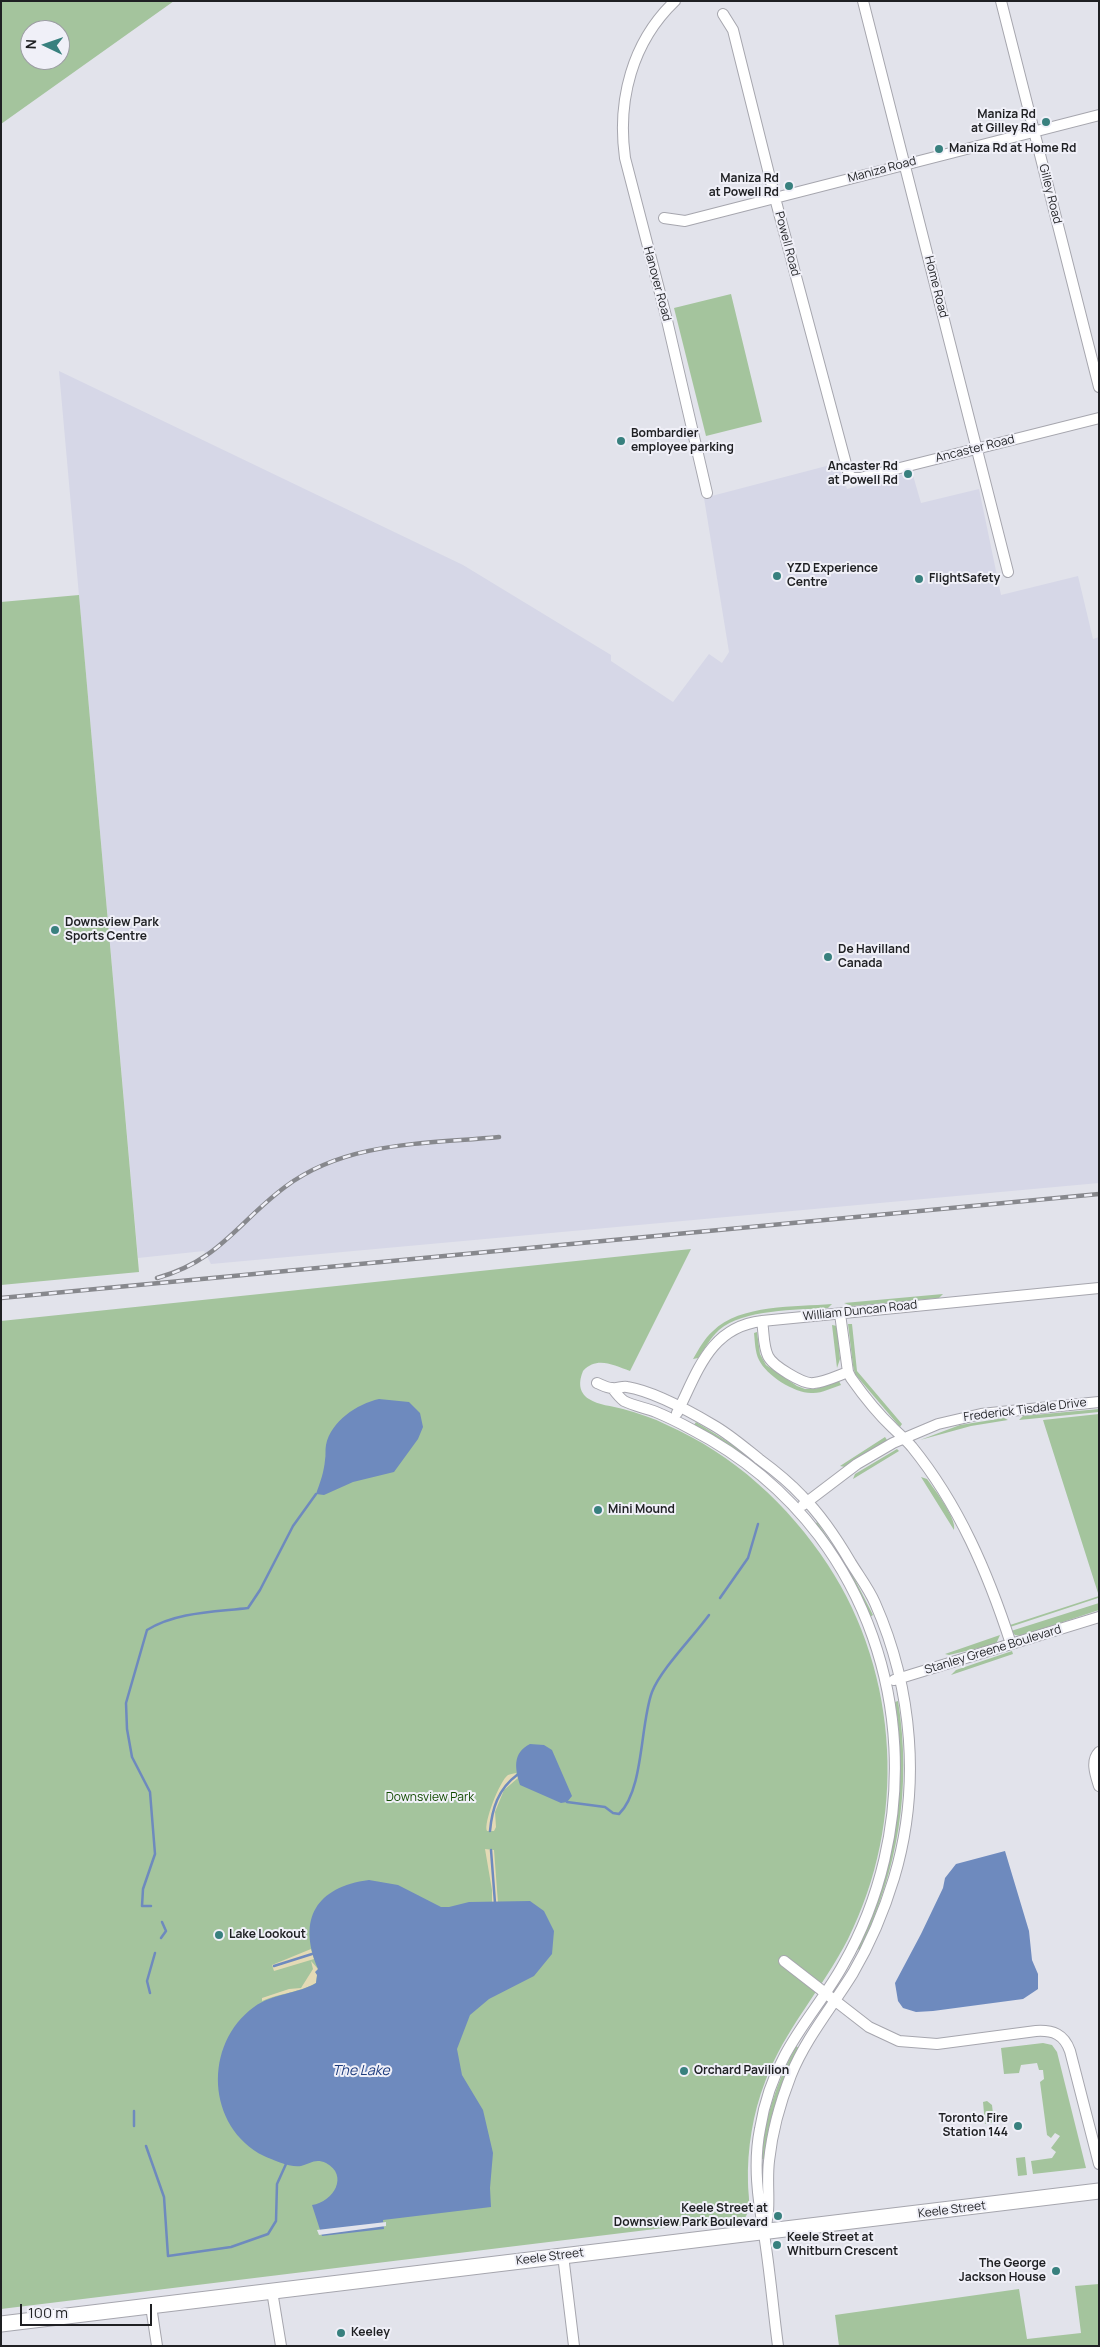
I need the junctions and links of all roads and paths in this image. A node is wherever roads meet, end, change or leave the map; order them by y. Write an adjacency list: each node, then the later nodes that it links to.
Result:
1 (675, 1): 14 (street, Hanover Road)
2 (863, 1): 7 (street, Home Road)
3 (1001, 1): 6 (street, Gilley Road)
4 (723, 14): 8 (street, Powell Road)
5 (1099, 115): 6 (street, Maniza Road)
6 (1034, 131): 7 (street, Maniza Road); 10 (street, Gilley Road)
7 (905, 164): 8 (street, Maniza Road); 12 (street, Home Road)
8 (775, 198): 9 (street, Maniza Road); 13 (street, Powell Road)
9 (664, 218)
10 (1099, 387)
11 (1099, 418): 12 (street, Ancaster Road)
12 (978, 449): 13 (street, Ancaster Road); 15 (street, Home Road)
13 (850, 476)
14 (707, 493)
15 (1008, 572)
16 (1099, 1288): 17 (street, William Duncan Road)
17 (840, 1314): 18 (street, William Duncan Road); 19 (street)
18 (762, 1321): 19 (street); 23 (street, William Duncan Road)
19 (848, 1372): 25 (street)
20 (597, 1383): 21 (street)
21 (613, 1389): 23 (street); 24 (street)
22 (1099, 1402): 25 (street, Frederick Tisdale Drive)
23 (680, 1408): 24 (street, William Duncan Road); 26 (street)
24 (674, 1420): 27 (street)
25 (903, 1438): 26 (street, Frederick Tisdale Drive); 29 (street)
26 (807, 1501): 27 (street, Frederick Tisdale Drive); 30 (street)
27 (798, 1510): 31 (street)
28 (1099, 1617): 29 (street, Stanley Greene Boulevard)
29 (1011, 1644): 30 (street, Stanley Greene Boulevard)
30 (900, 1678): 31 (street, Stanley Greene Boulevard); 36 (street)
31 (886, 1681): 35 (street)
32 (1099, 1752): 33 (street)
33 (1099, 1786)
34 (784, 1960): 35 (street)
35 (826, 1993): 36 (street); 39 (street)
36 (835, 2000): 37 (street); 39 (street)
37 (1099, 2164)
38 (1099, 2191): 39 (main road, Keele Street)
39 (764, 2234): 40 (main road, Keele Street); 47 (street)
40 (563, 2255): 41 (main road, Keele Street); 46 (street)
41 (272, 2291): 42 (main road, Keele Street); 45 (street)
42 (151, 2306): 43 (main road, Keele Street); 44 (street)
43 (1, 2324)
44 (156, 2346)
45 (281, 2346)
46 (574, 2346)
47 (778, 2346)

